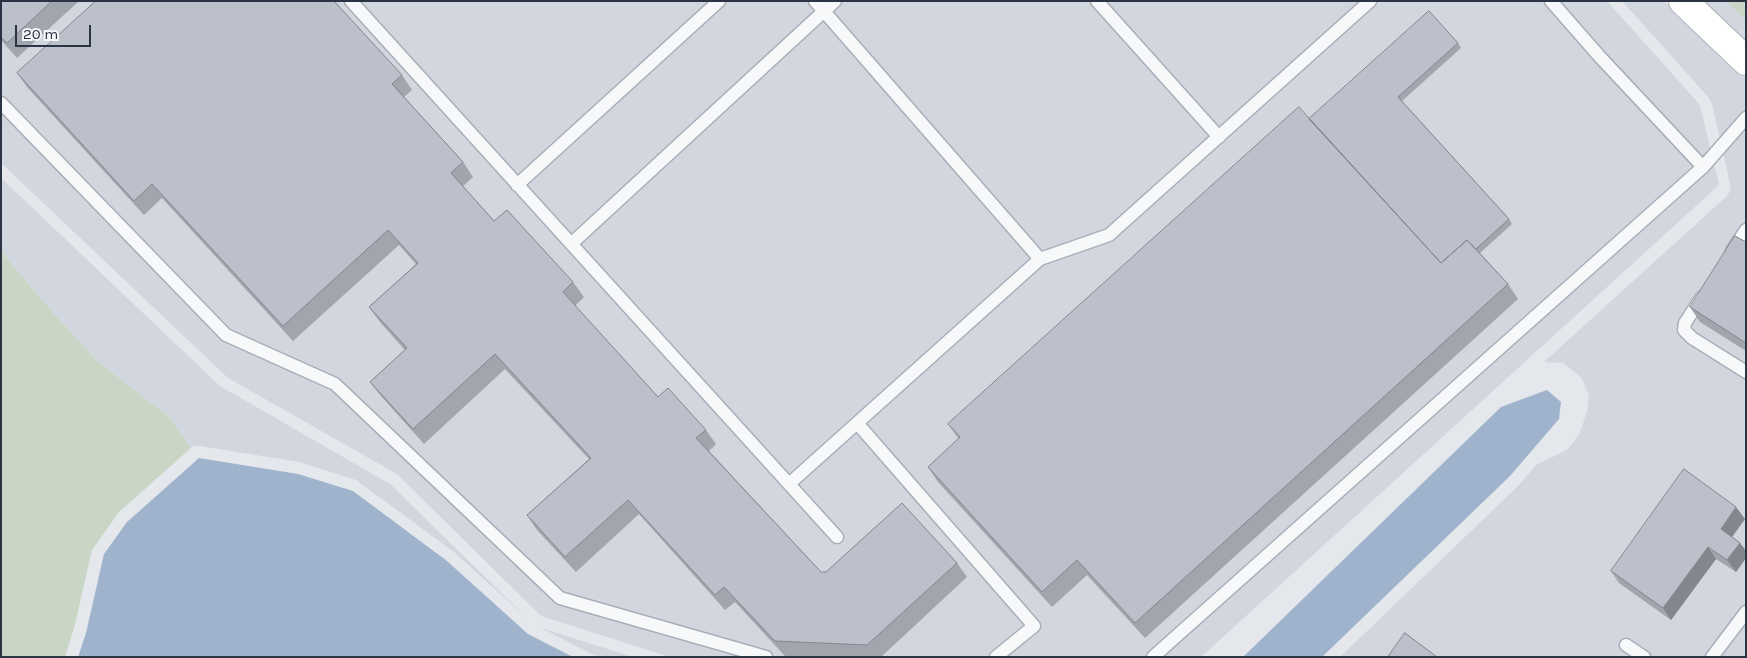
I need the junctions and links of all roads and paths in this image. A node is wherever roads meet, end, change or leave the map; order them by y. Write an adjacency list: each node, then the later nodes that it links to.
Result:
1 (350, 1): 15 (lane)
2 (719, 1): 15 (lane)
3 (815, 1): 9 (lane)
4 (835, 1): 9 (lane)
5 (1097, 1): 13 (lane)
6 (1370, 1): 13 (lane)
7 (1551, 1): 14 (lane)
8 (1683, 1): 10 (street)
9 (824, 12): 17 (lane); 18 (lane)
10 (1746, 61)
11 (1, 103): 27 (lane)
12 (1746, 118): 14 (lane)
13 (1219, 137): 18 (lane)
14 (1703, 167): 29 (lane)
15 (517, 185): 17 (lane)
16 (1746, 230): 19 (lane)
17 (571, 244): 23 (lane)
18 (1040, 259): 22 (lane)
19 (1726, 261)
20 (1710, 284): 21 (lane)
21 (1746, 372)
22 (857, 423): 23 (lane); 28 (lane)
23 (789, 484): 24 (lane)
24 (837, 537)
25 (1746, 612): 31 (lane)
26 (1626, 645): 30 (lane)
27 (766, 657)
28 (996, 657)
29 (1153, 657)
30 (1644, 657)
31 (1712, 657)

